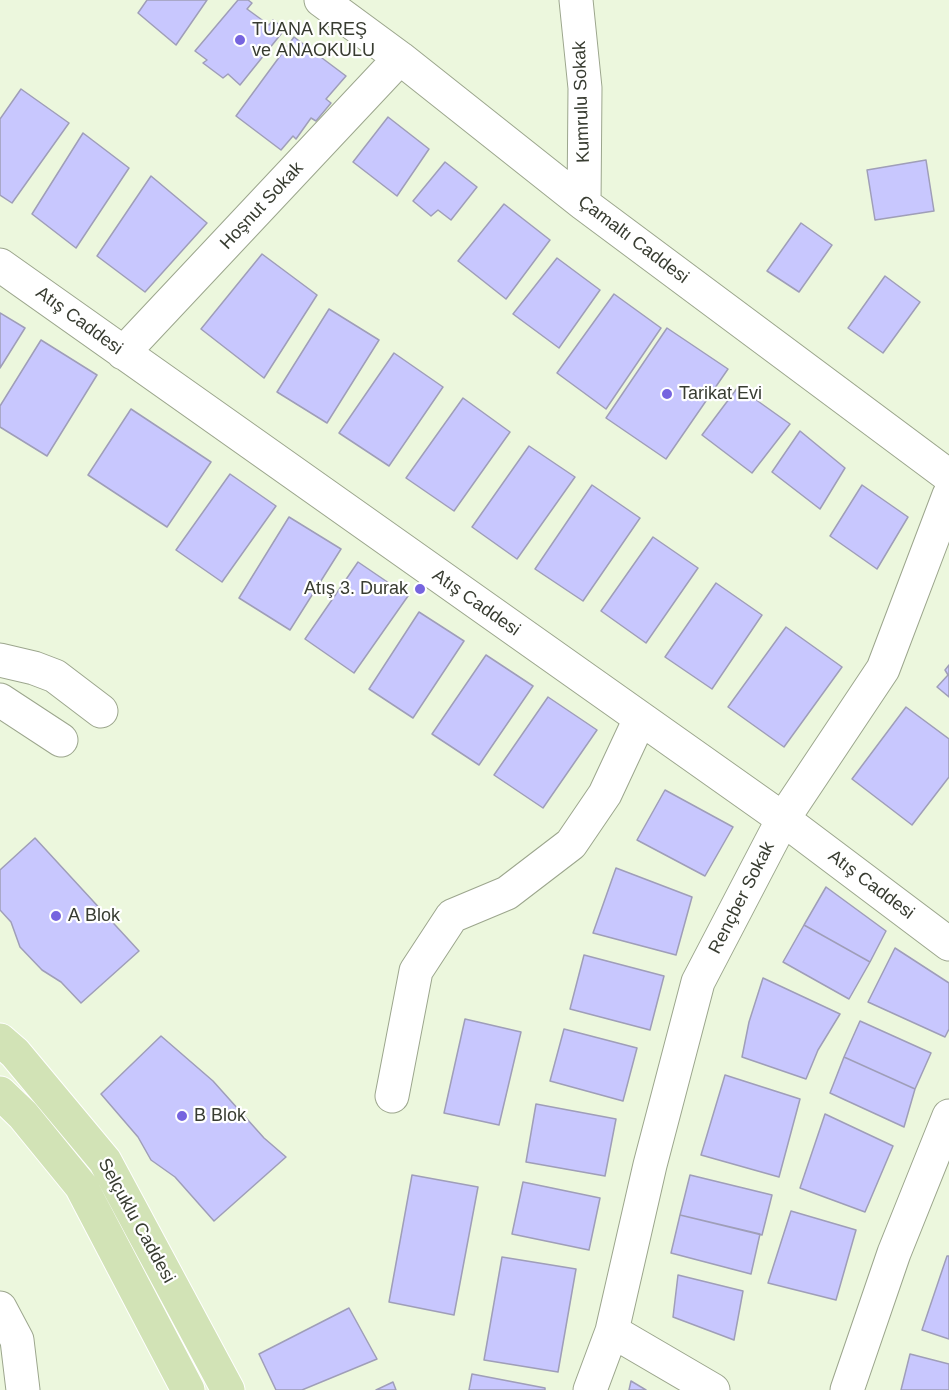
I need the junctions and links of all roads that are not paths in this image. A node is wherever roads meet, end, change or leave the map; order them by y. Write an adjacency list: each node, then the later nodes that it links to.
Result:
1 (321, 0): 3 (street, Çamaltı Caddesi)
2 (576, 0): 4 (street, Kumrulu Sokak)
3 (400, 58): 4 (street, Çamaltı Caddesi); 6 (street, Hoşnut Sokak)
4 (584, 204): 7 (street, Çamaltı Caddesi)
5 (0, 264): 6 (street, Atış Caddesi)
6 (123, 353): 12 (street, Atış Caddesi)
7 (949, 476)
8 (949, 495): 14 (street, Rençber Sokak)
9 (0, 660): 11 (street)
10 (0, 700): 13 (street)
11 (100, 711)
12 (640, 719): 14 (street, Atış Caddesi); 18 (street)
13 (61, 740)
14 (783, 819): 15 (street, Atış Caddesi); 21 (street, Rençber Sokak)
15 (949, 944)
16 (0, 1040): 24 (main road, Selçuklu Caddesi)
17 (0, 1093): 23 (main road, Selçuklu Caddesi)
18 (392, 1096)
19 (949, 1116): 27 (street)
20 (0, 1308): 22 (street)
21 (612, 1331): 25 (street, Rençber Sokak); 26 (street)
22 (23, 1390)
23 (188, 1390)
24 (228, 1390)
25 (590, 1390)
26 (713, 1390)
27 (848, 1390)

